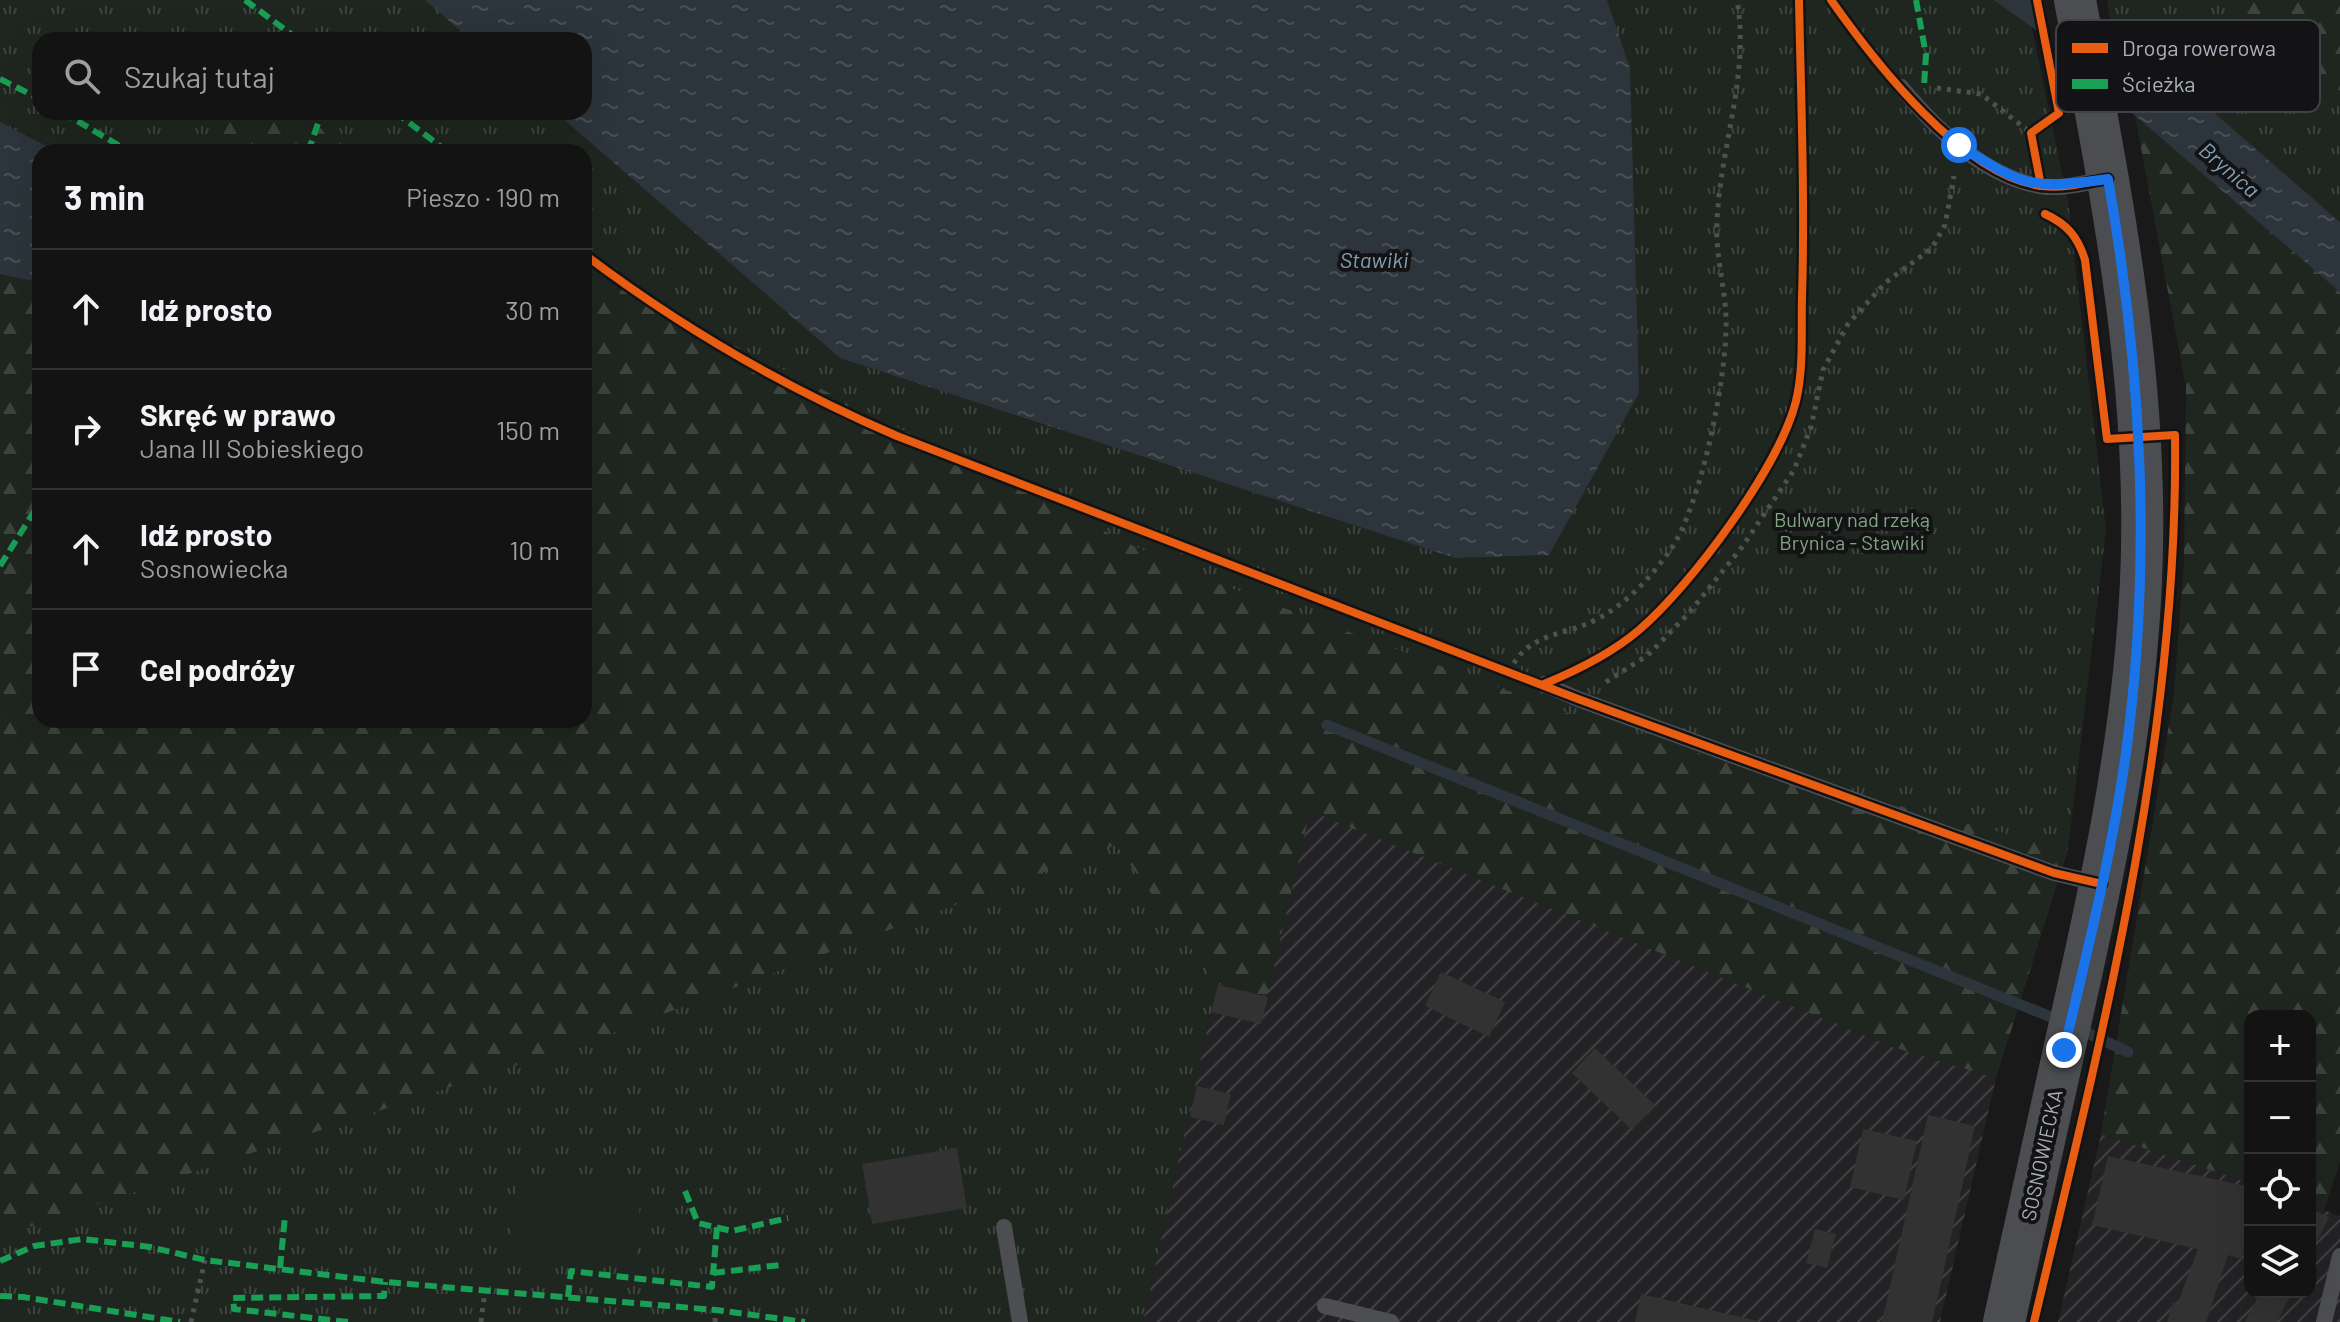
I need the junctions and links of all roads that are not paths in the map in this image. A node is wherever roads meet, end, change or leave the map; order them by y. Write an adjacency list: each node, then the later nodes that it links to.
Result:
1 (2075, 0): 2 (street, SOSNOWIECKA)
2 (2079, 20)
3 (1901, 87): 5 (lane)
4 (2096, 112): 5 (street, SOSNOWIECKA)
5 (2105, 162): 7 (street, SOSNOWIECKA)
6 (1544, 684): 7 (lane)
7 (2102, 884): 13 (street, SOSNOWIECKA)
8 (1004, 1227): 11 (lane)
9 (2340, 1256): 14 (lane)
10 (1325, 1306): 12 (lane)
11 (1020, 1322)
12 (1391, 1322)
13 (2004, 1322)
14 (2324, 1322)

